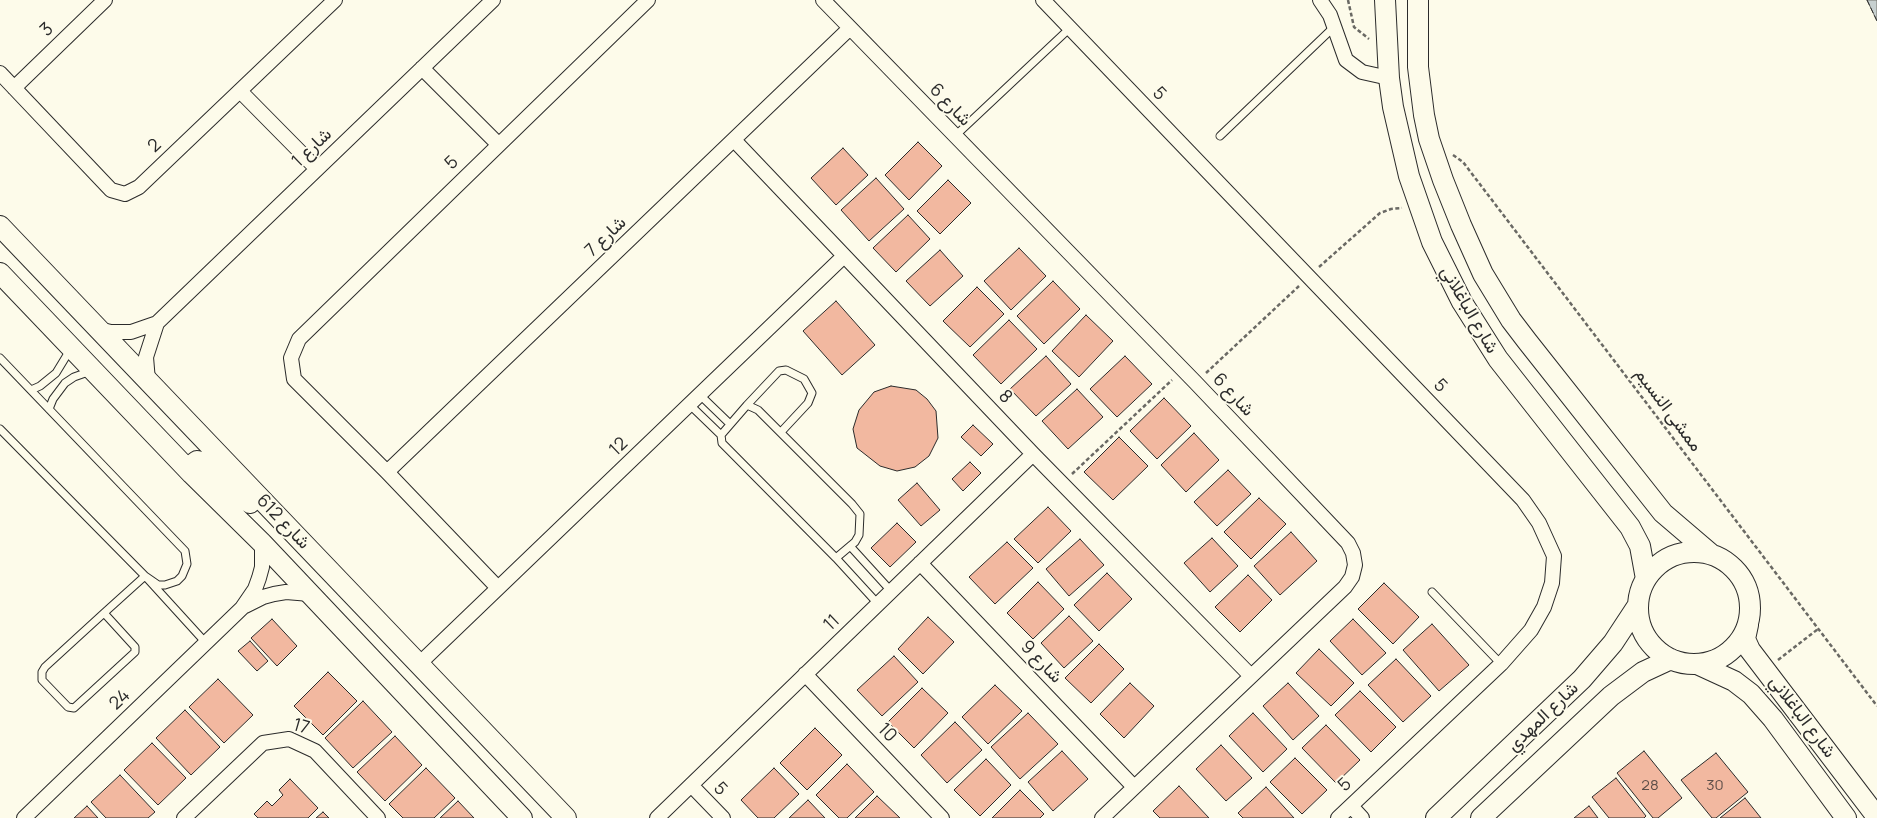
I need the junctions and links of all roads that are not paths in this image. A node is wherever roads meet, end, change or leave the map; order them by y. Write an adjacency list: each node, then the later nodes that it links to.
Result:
1 (105, 0): 16 (street, 3)
2 (335, 0): 17 (street, 2)
3 (493, 0): 13 (street, شارع 1)
4 (648, 0): 21 (street, 5)
5 (823, 0): 11 (street, شارع 6)
6 (1043, 0): 12 (street, 5)
7 (1320, 0): 10 (street)
8 (1385, 0): 15 (street, شارع الباغلاني)
9 (1418, 0): 47 (street, شارع الباغلاني)
10 (1335, 26): 15 (street); 19 (lane)
11 (850, 28): 18 (street, شارع 6); 20 (street, شارع 7)
12 (1070, 28): 18 (lane); 64 (street, 5)
13 (422, 68): 21 (street); 22 (street, شارع 1)
14 (0, 73): 16 (street, 2)
15 (1389, 78): 51 (street, شارع الباغلاني)
16 (14, 88): 17 (street, 2)
17 (240, 91): 22 (street)
18 (955, 136): 67 (street, شارع 6)
19 (1220, 136)
20 (734, 140): 24 (street, 8); 42 (street, شارع 7)
21 (498, 144): 42 (street, 5)
22 (317, 169): 26 (street, شارع 1)
23 (0, 226): 27 (street, شارع 612)
24 (844, 256): 33 (street, 12); 41 (street, 8)
25 (0, 273): 28 (street, شارع 612)
26 (157, 323): 27 (street, شارع 1); 31 (street, شارع 1)
27 (98, 328): 31 (street, شارع 612)
28 (71, 347): 30 (street, شارع 612); 32 (lane)
29 (0, 358): 32 (lane)
30 (93, 371): 36 (lane); 43 (street, شارع 612)
31 (148, 381): 44 (street, شارع 612)
32 (31, 390): 36 (lane)
33 (700, 395): 34 (street, 12); 37 (lane)
34 (690, 405): 40 (lane); 52 (street, 12)
35 (747, 405): 37 (lane); 39 (lane); 39 (lane)
36 (49, 409): 50 (lane)
37 (730, 424): 40 (lane)
38 (0, 429): 50 (lane)
39 (781, 432): 46 (lane)
40 (721, 435): 48 (lane)
41 (1033, 454): 49 (street, 11); 67 (street, 8)
42 (387, 472): 52 (street)
43 (192, 474): 44 (street); 45 (street, شارع 612)
44 (291, 530): 63 (street, شارع 612)
45 (262, 543): 55 (street, شارع 612); 58 (street, 24)
46 (850, 546): 48 (lane); 53 (lane)
47 (1711, 554): 51 (street); 59 (street)
48 (836, 558): 56 (lane)
49 (920, 564): 53 (street, 11); 71 (street, شارع 9)
50 (145, 576): 60 (lane); 61 (lane)
51 (1646, 579): 57 (street)
52 (498, 588): 63 (street, 12)
53 (892, 592): 56 (street, 11)
54 (1432, 592): 64 (lane)
55 (310, 594): 58 (street, 24); 68 (street, شارع 612)
56 (879, 605): 66 (street, 11)
57 (1638, 605): 62 (street); 85 (street, شارع المهدي)
58 (242, 608): 61 (street, 24)
59 (1750, 612): 65 (street); 73 (street, شارع الباغلاني)
60 (104, 613): 60 (lane)
61 (206, 643): 74 (street, 24)
62 (1671, 659): 65 (street); 86 (street, شارع المهدي)
63 (419, 664): 69 (street, شارع 612)
64 (1501, 664): 72 (street, 5)
65 (1697, 664): 87 (street, شارع الباغلاني)
66 (806, 674): 70 (street, 11); 81 (street, 10)
67 (1251, 676): 71 (street, شارع 6)
68 (405, 696): 69 (street); 77 (street, شارع 612)
69 (508, 757): 78 (street, شارع 612)
70 (691, 785): 79 (street, 11); 80 (street, 5)
71 (1134, 787): 82 (street, شارع 6)
72 (1351, 806): 83 (street, 5); 84 (street)
73 (1877, 817)
74 (24, 818)
75 (184, 818): 76 (street, 17)
76 (378, 818)
77 (522, 818)
78 (566, 818)
79 (657, 818)
80 (723, 818)
81 (942, 818)
82 (1102, 818)
83 (1338, 818)
84 (1362, 818)
85 (1436, 818)
86 (1481, 818)
87 (1846, 818)

